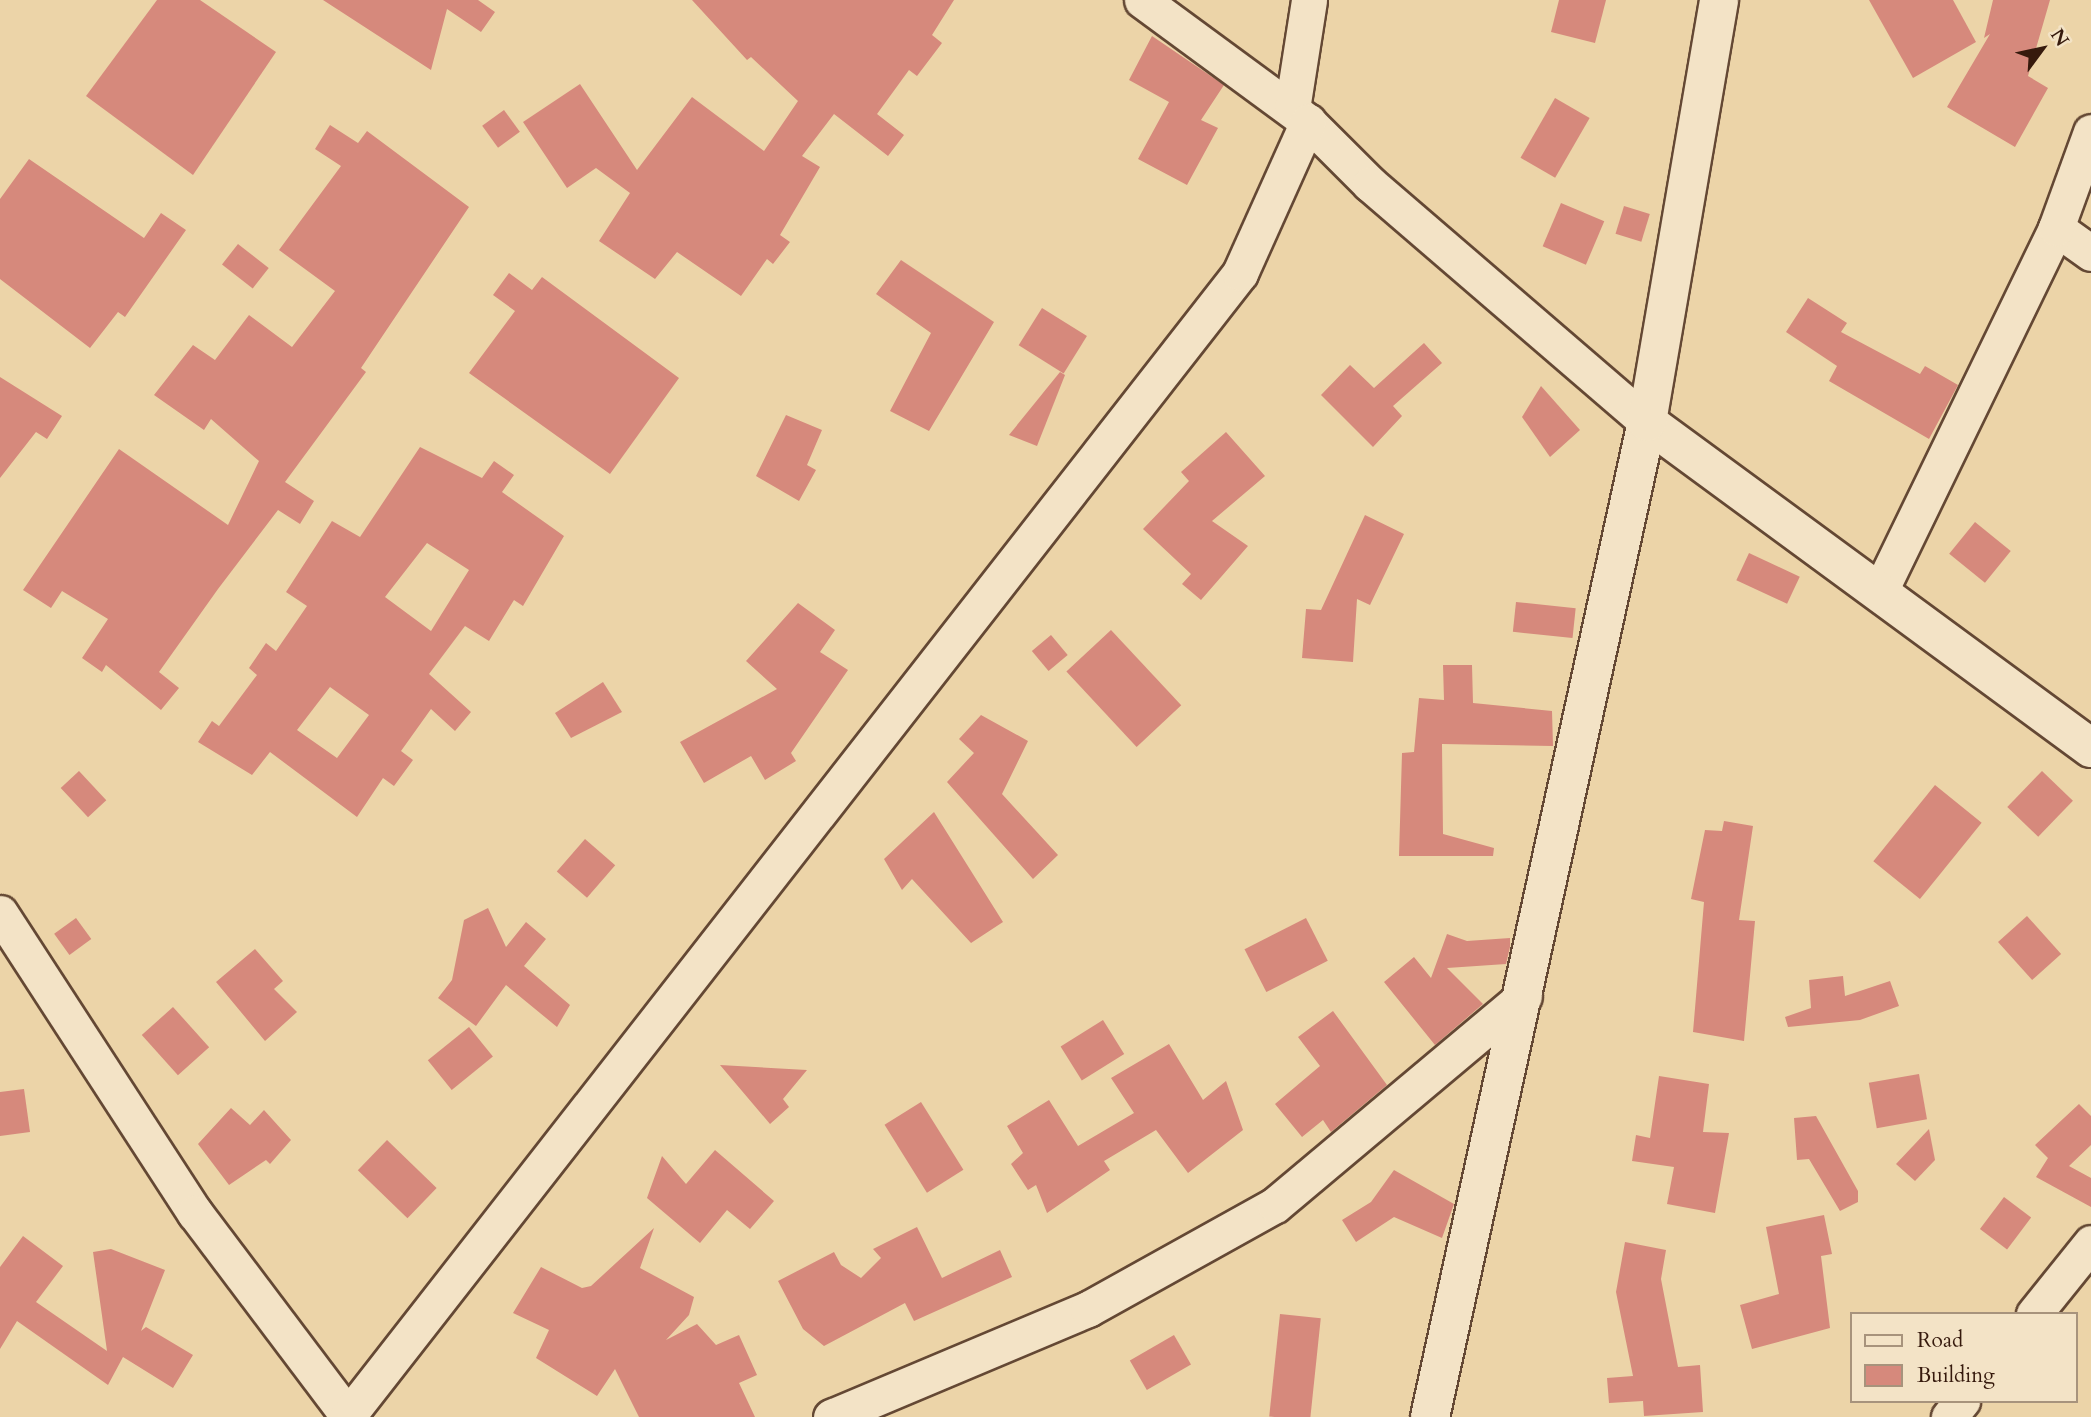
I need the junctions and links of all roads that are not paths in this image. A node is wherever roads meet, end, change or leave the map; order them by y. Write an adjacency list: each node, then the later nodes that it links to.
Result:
1 (1142, 0): 4 (street)
2 (1309, 0): 4 (street)
3 (1719, 0): 8 (main road)
4 (1300, 116): 8 (street); 15 (street)
5 (2091, 132): 6 (street)
6 (2056, 228): 7 (street); 9 (street)
7 (2091, 253)
8 (1647, 422): 9 (main road); 12 (main road)
9 (1879, 593): 10 (main road)
10 (2091, 748)
11 (0, 913): 15 (street)
12 (1524, 996): 16 (street); 17 (main road)
13 (2091, 1243): 14 (street)
14 (2036, 1312)
15 (347, 1416)
16 (831, 1417)
17 (1430, 1417)

